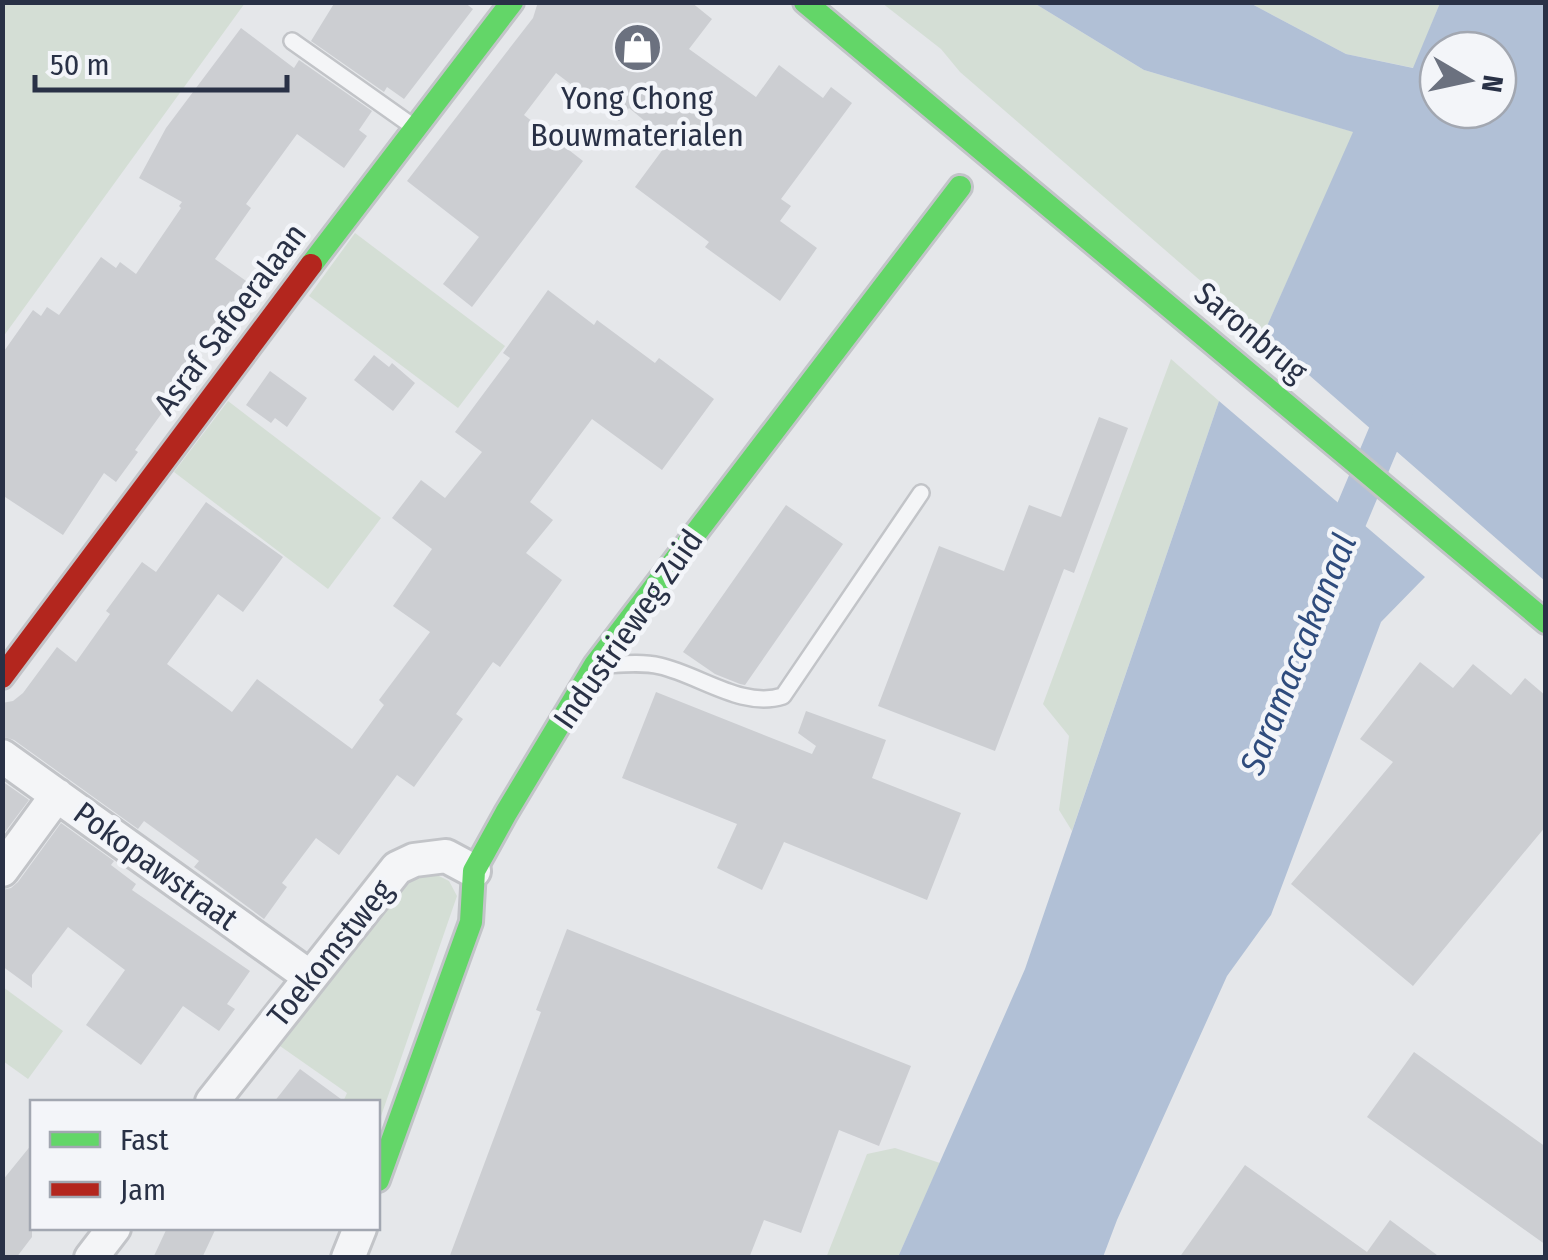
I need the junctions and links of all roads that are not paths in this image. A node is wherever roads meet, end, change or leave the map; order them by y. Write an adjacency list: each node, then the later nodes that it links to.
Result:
1 (512, 2): 4 (street, Asraf Safoeralaan)
2 (805, 2): 7 (street, Saronbrug)
3 (292, 41): 4 (lane)
4 (414, 128): 9 (street, Asraf Safoeralaan)
5 (960, 187): 8 (street, Industrieweg Zuid)
6 (921, 493): 8 (lane)
7 (1546, 622)
8 (595, 665): 13 (street, Industrieweg Zuid)
9 (2, 677)
10 (2, 756): 11 (street, Pokopawstraat)
11 (57, 795): 12 (street); 14 (street, Pokopawstraat)
12 (2, 870)
13 (474, 871): 14 (street, Toekomstweg); 16 (street, Industrieweg Zuid)
14 (310, 977): 15 (street, Toekomstweg)
15 (214, 1100)
16 (380, 1174)
17 (112, 1230): 19 (street)
18 (359, 1230): 20 (street)
19 (90, 1258)
20 (348, 1258)

